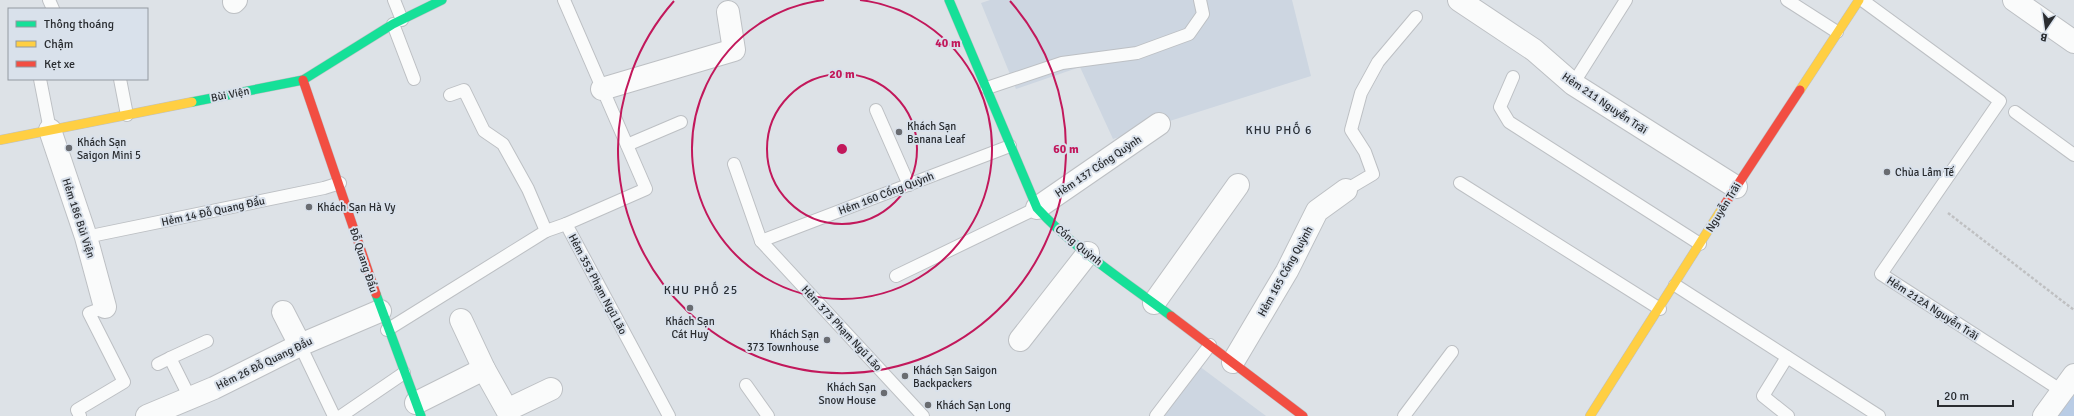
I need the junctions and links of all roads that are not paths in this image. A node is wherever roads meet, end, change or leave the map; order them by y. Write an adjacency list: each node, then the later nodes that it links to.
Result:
1 (394, 0): 14 (lane)
2 (442, 0): 14 (street, Bùi Viện)
3 (564, 0): 24 (lane)
4 (949, 0): 23 (street, Cống Quỳnh)
5 (1200, 0): 23 (lane)
6 (1459, 0): 22 (street, Hẻm 211 Nguyễn Trãi)
7 (1626, 0): 22 (lane)
8 (1787, 0): 15 (lane)
9 (1859, 0): 15 (street, Nguyễn Trãi)
10 (1862, 0): 69 (lane, Hẻm 212A Nguyễn Trãi)
11 (2014, 0): 16 (street)
12 (726, 6): 24 (street)
13 (1416, 17): 42 (lane)
14 (398, 22): 18 (lane); 21 (street, Bùi Viện)
15 (1837, 32): 41 (street, Nguyễn Trãi)
16 (2074, 42)
17 (1513, 77): 48 (lane)
18 (414, 79)
19 (40, 80): 31 (lane)
20 (120, 80): 28 (lane)
21 (303, 80): 28 (street, Bùi Viện); 37 (street, Ðỗ Quang Ðẩu)
22 (1573, 84): 41 (street, Hẻm 211 Nguyễn Trãi)
23 (987, 88): 34 (street, Cống Quỳnh)
24 (602, 89): 33 (lane)
25 (450, 95): 45 (lane)
26 (876, 110): 39 (lane)
27 (2015, 112): 35 (lane)
28 (128, 115): 31 (street, Bùi Viện)
29 (681, 122): 33 (lane)
30 (1159, 124): 43 (street, Hẻm 137 Cống Quỳnh)
31 (50, 130): 32 (street, Bùi Viện); 46 (street, Hẻm 186 Bùi Viện)
32 (0, 140)
33 (627, 145): 44 (lane)
34 (1010, 146): 39 (lane, Hẻm 160 Cống Quỳnh); 43 (street, Cống Quỳnh)
35 (2074, 155)
36 (734, 164): 47 (lane)
37 (340, 183): 46 (lane, Hẻm 14 Ðỗ Quang Ðẩu); 56 (street, Ðỗ Quang Ðẩu)
38 (1460, 183): 54 (lane)
39 (909, 184): 47 (lane, Hẻm 160 Cống Quỳnh)
40 (1238, 185): 52 (street)
41 (1736, 187): 48 (street, Nguyễn Trãi)
42 (1346, 190): 65 (street, Hẻm 165 Cống Quỳnh)
43 (1037, 208): 49 (street, Cống Quỳnh); 50 (lane)
44 (566, 224): 45 (lane, Hẻm 353 Phạm Ngũ Lão); 78 (lane, Hẻm 353 Phạm Ngũ Lão)
45 (546, 231): 56 (lane, Hẻm 353 Phạm Ngũ Lão)
46 (86, 237): 53 (street, Hẻm 186 Bùi Viện)
47 (761, 241): 80 (lane, Hẻm 373 Phạm Ngũ Lão)
48 (1700, 244): 51 (street, Nguyễn Trãi)
49 (1088, 254): 52 (street, Cống Quỳnh); 58 (street)
50 (896, 276)
51 (1675, 285): 54 (street, Nguyễn Trãi); 63 (lane)
52 (1154, 303): 61 (street, Cống Quỳnh)
53 (105, 307): 74 (lane)
54 (1660, 309): 84 (street, Nguyễn Trãi)
55 (283, 312): 60 (street)
56 (384, 320): 60 (street, Hẻm 26 Ðỗ Quang Ðầu); 68 (street, Ðỗ Quang Ðẩu)
57 (461, 320): 67 (street)
58 (1020, 340)
59 (207, 341): 64 (lane)
60 (300, 345): 72 (street, Hẻm 26 Ðỗ Quang Ðầu); 76 (lane)
61 (1210, 345): 65 (street, Cống Quỳnh); 81 (lane)
62 (1452, 352): 83 (lane)
63 (1787, 357): 85 (lane); 86 (lane)
64 (170, 358): 66 (lane); 72 (lane)
65 (1233, 362): 82 (street, Cống Quỳnh)
66 (158, 364)
67 (484, 369): 71 (street); 73 (street)
68 (404, 373): 73 (street, Ðỗ Quang Ðẩu); 77 (lane)
69 (2068, 383): 87 (street)
70 (746, 385): 79 (lane)
71 (551, 390)
72 (190, 398): 75 (street, Hẻm 26 Ðỗ Quang Ðầu)
73 (418, 409)
74 (80, 416)
75 (147, 416)
76 (334, 416)
77 (342, 416)
78 (669, 416)
79 (768, 416)
80 (923, 416)
81 (1156, 416)
82 (1303, 416)
83 (1404, 416)
84 (1590, 416)
85 (1788, 416)
86 (1879, 416)
87 (2044, 416)

